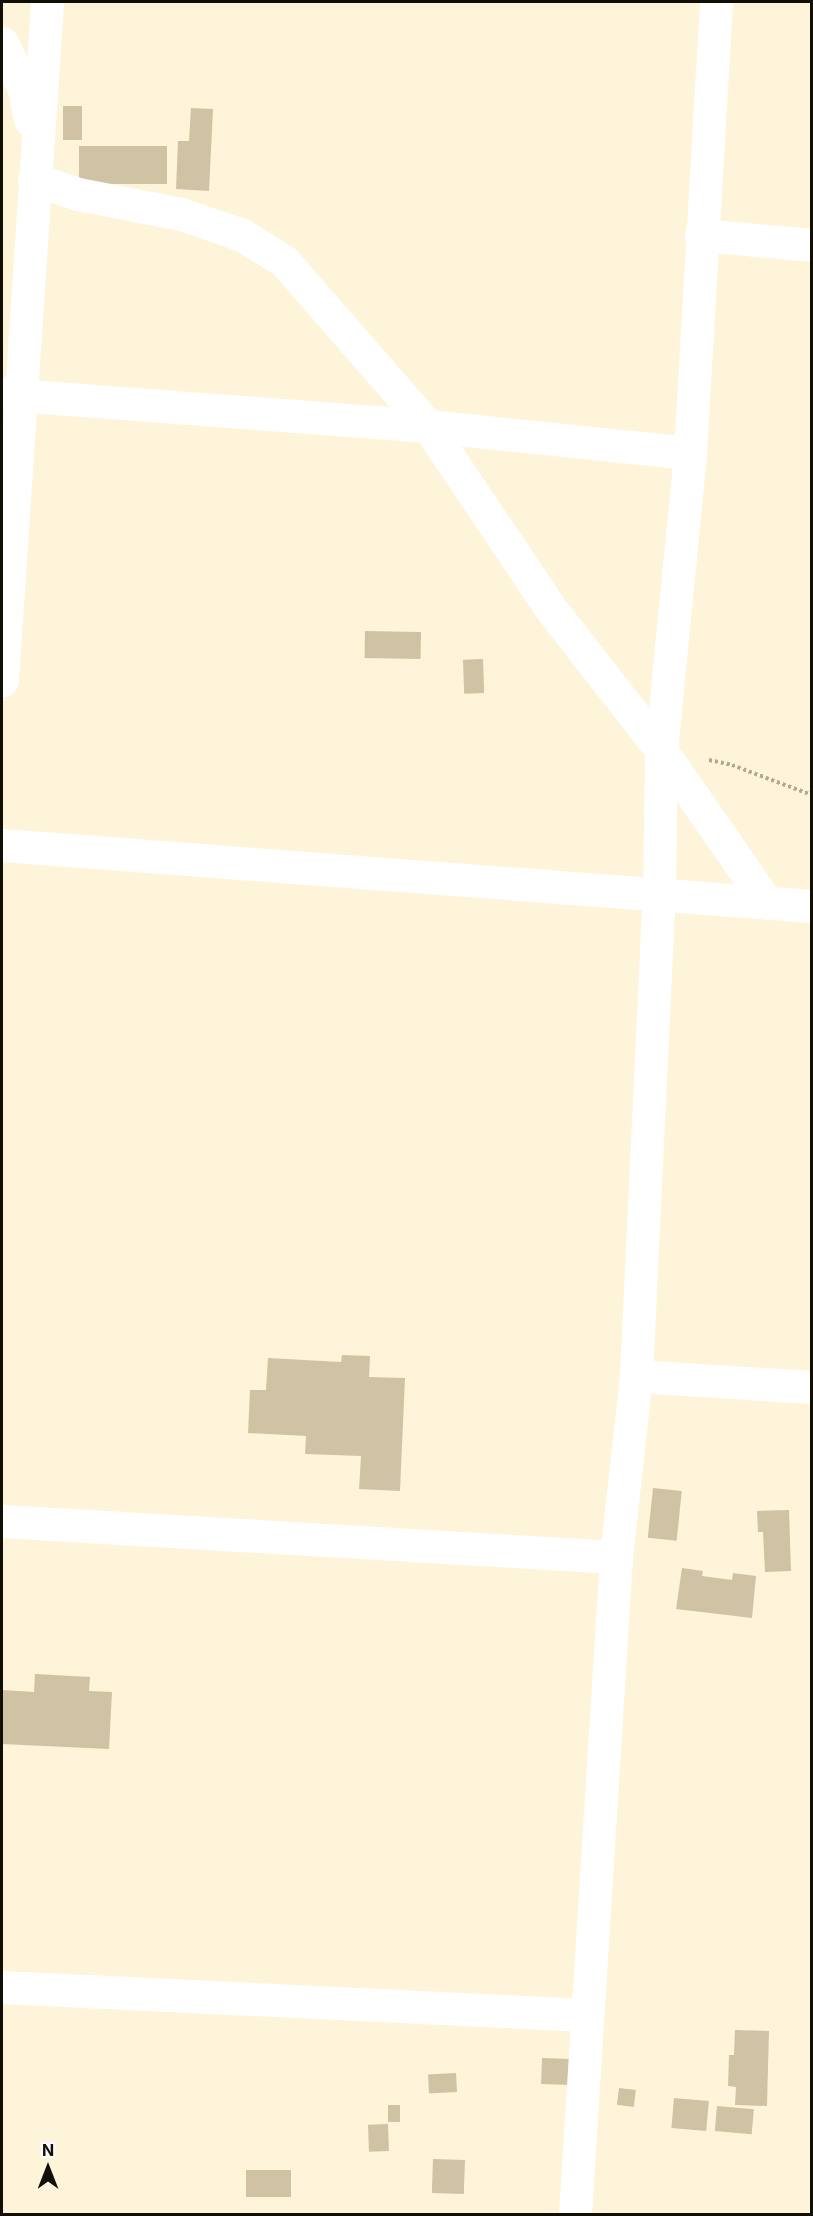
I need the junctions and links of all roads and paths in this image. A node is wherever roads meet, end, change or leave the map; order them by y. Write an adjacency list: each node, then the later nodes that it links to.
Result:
1 (47, 2): 4 (street)
2 (716, 2): 5 (street)
3 (2, 43): 4 (street)
4 (35, 165): 7 (street); 8 (street)
5 (701, 235): 6 (street); 9 (street)
6 (812, 244)
7 (12, 395): 8 (street); 10 (street)
8 (428, 426): 9 (street); 11 (street)
9 (690, 453): 11 (street)
10 (2, 680)
11 (661, 750): 12 (path); 14 (street); 15 (street)
12 (812, 795)
13 (2, 844): 14 (street)
14 (659, 896): 15 (street); 17 (street)
15 (767, 903): 16 (street)
16 (812, 906)
17 (636, 1376): 18 (street); 20 (street)
18 (812, 1387)
19 (2, 1521): 20 (street)
20 (616, 1557): 22 (street)
21 (2, 1987): 22 (street)
22 (586, 2014): 23 (street)
23 (575, 2214)

